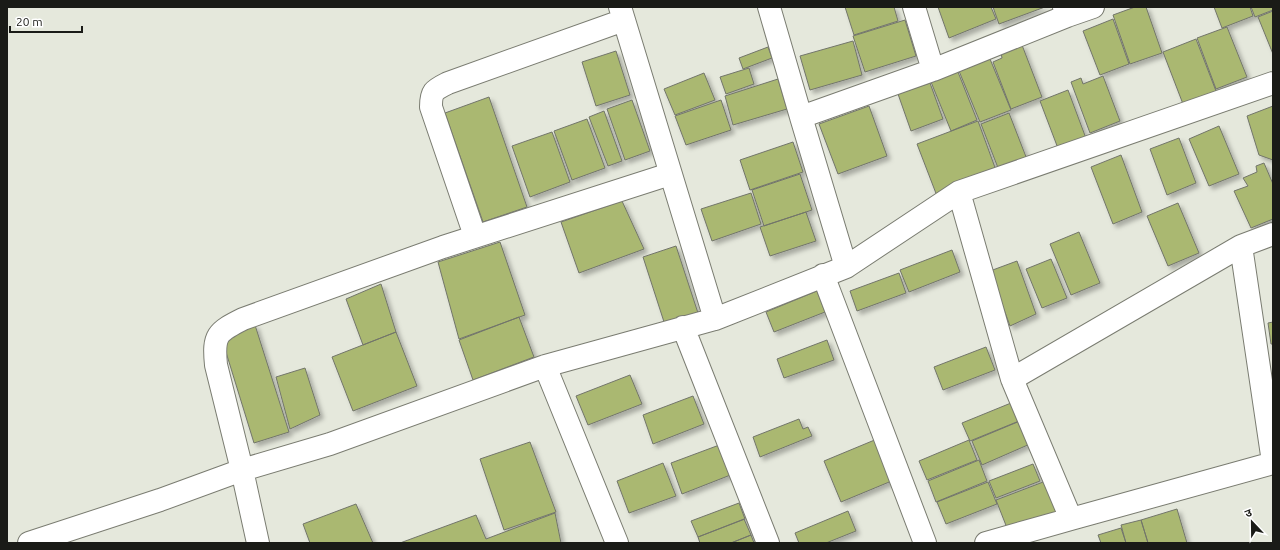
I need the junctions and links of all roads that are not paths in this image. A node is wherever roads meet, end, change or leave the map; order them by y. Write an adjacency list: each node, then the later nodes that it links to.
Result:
1 (769, 7): 8 (street)
2 (914, 7): 6 (street)
3 (1092, 7): 4 (street)
4 (1066, 12): 6 (street)
5 (622, 14): 9 (street); 12 (street)
6 (933, 70): 8 (street)
7 (1273, 82): 10 (street)
8 (801, 117): 14 (street)
9 (670, 174): 12 (street); 16 (street)
10 (959, 192): 14 (street); 19 (street)
11 (1273, 234): 13 (street)
12 (476, 236): 21 (street)
13 (1241, 246): 19 (street); 20 (street)
14 (846, 267): 15 (street)
15 (823, 276): 16 (street); 27 (street)
16 (715, 319): 17 (street)
17 (683, 327): 18 (street); 26 (street)
18 (545, 366): 21 (street); 25 (street)
19 (1012, 379): 22 (street)
20 (1273, 462): 22 (street)
21 (242, 470): 23 (street); 24 (street)
22 (1072, 518): 28 (street)
23 (29, 543)
24 (258, 543)
25 (617, 543)
26 (768, 543)
27 (925, 543)
28 (986, 543)

